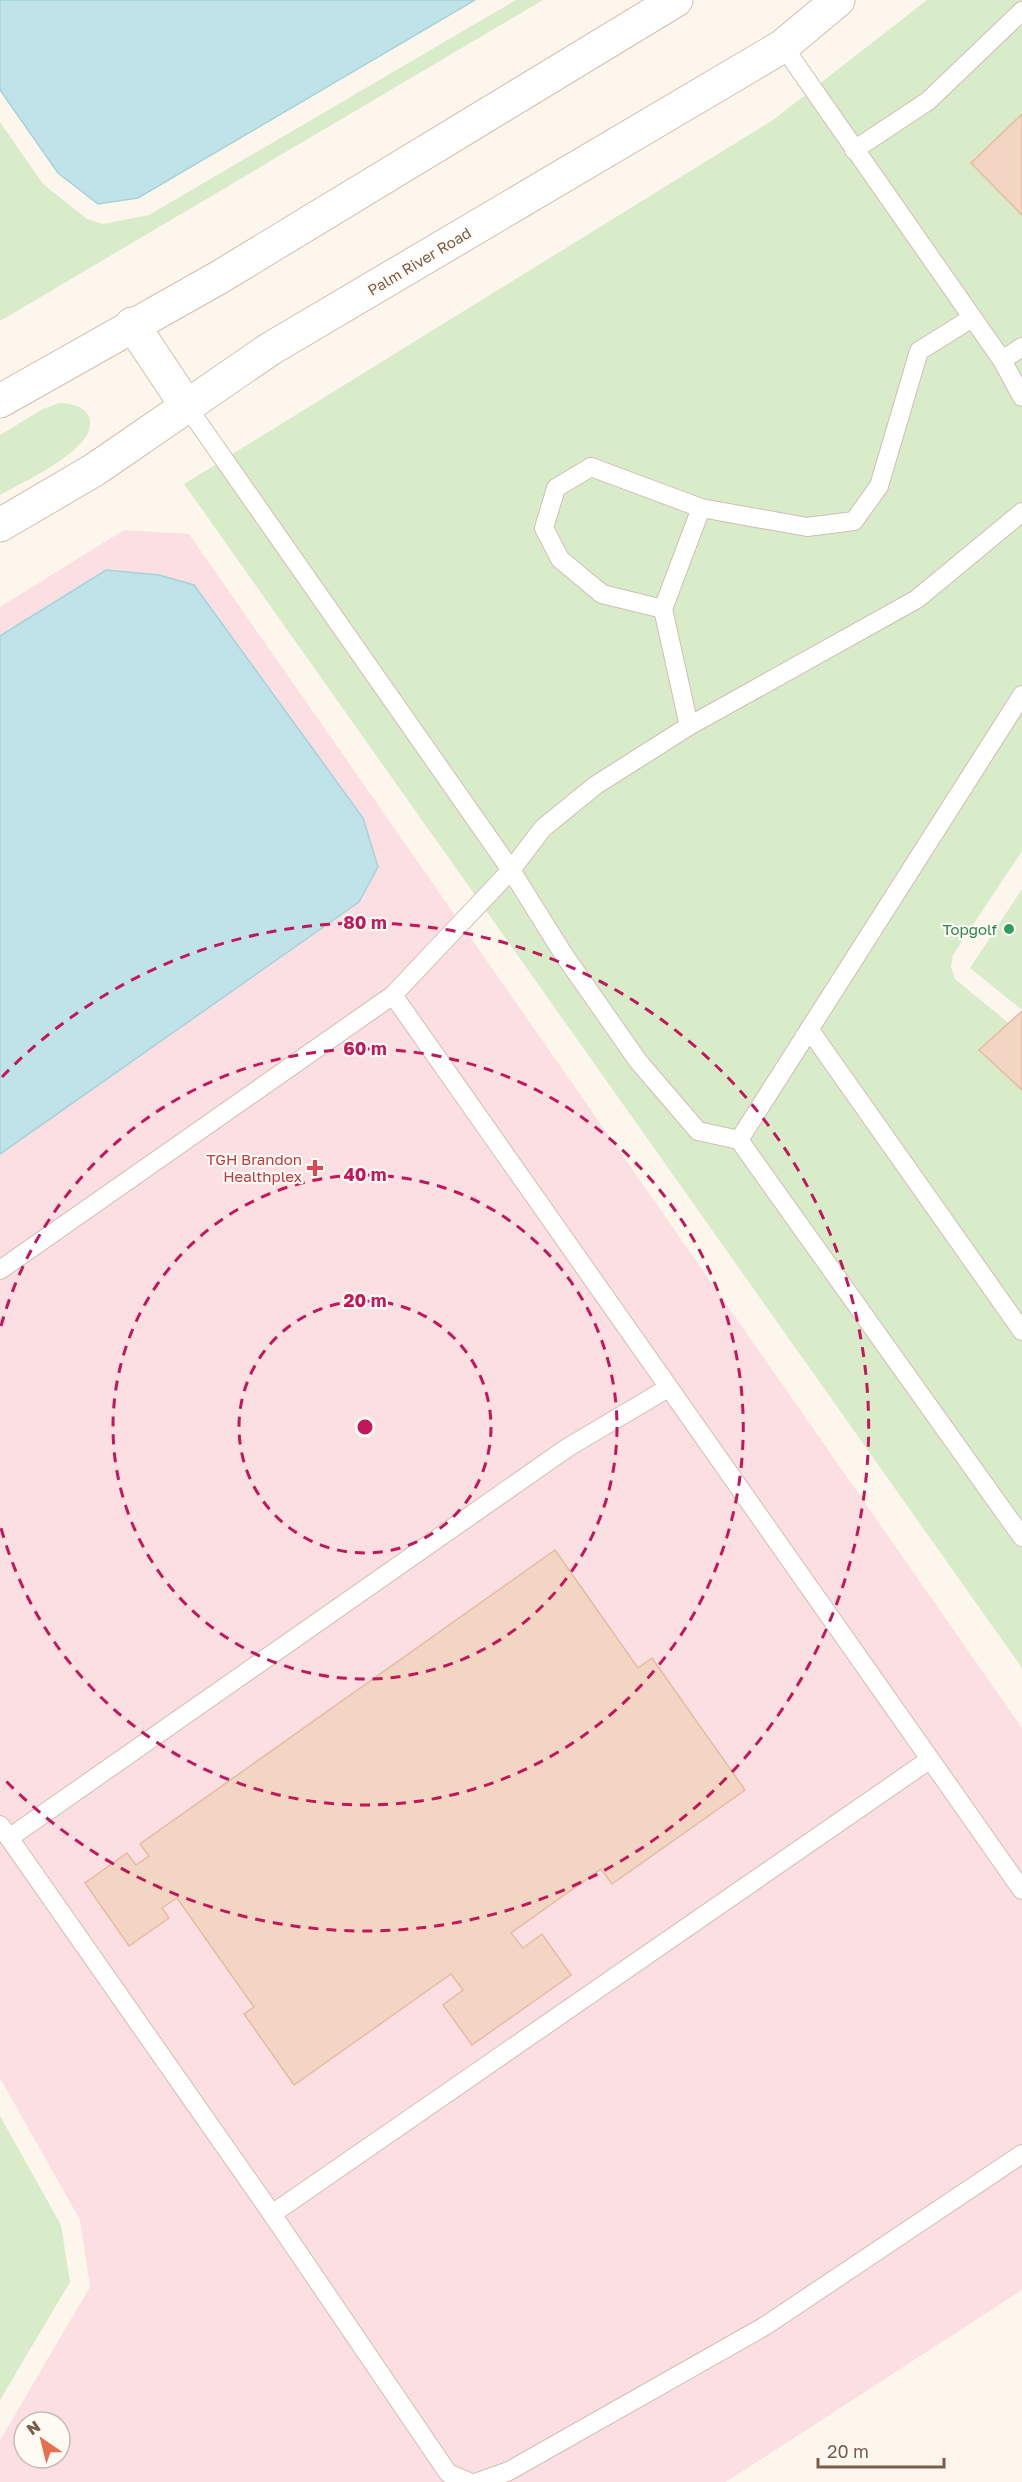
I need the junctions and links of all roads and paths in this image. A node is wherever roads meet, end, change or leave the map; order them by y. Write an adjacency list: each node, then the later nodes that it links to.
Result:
1 (676, 0): 7 (street)
2 (838, 0): 4 (street, Palm River Road)
3 (1022, 11): 5 (lane)
4 (783, 46): 5 (lane); 12 (street, Palm River Road)
5 (854, 150): 6 (lane)
6 (972, 318): 9 (lane); 13 (lane)
7 (132, 324): 11 (street); 12 (street)
8 (1022, 347): 9 (lane)
9 (1002, 360): 10 (lane)
10 (1022, 398)
11 (0, 401)
12 (186, 405): 15 (street, Palm River Road); 19 (lane)
13 (701, 508): 16 (lane); 16 (lane)
14 (1022, 512): 18 (lane)
15 (0, 525)
16 (663, 609): 18 (lane)
17 (1022, 695): 21 (lane)
18 (689, 726): 19 (lane)
19 (511, 870): 20 (lane); 22 (lane)
20 (393, 994): 23 (lane); 25 (lane)
21 (809, 1029): 22 (lane); 24 (lane)
22 (739, 1140): 26 (lane)
23 (0, 1270)
24 (1022, 1330)
25 (668, 1388): 27 (lane); 28 (lane)
26 (1022, 1537)
27 (929, 1760): 29 (lane); 31 (lane)
28 (4, 1832): 31 (lane)
29 (1022, 1890)
30 (1022, 2154): 33 (lane)
31 (272, 2214): 32 (lane)
32 (469, 2482)
33 (478, 2482)

